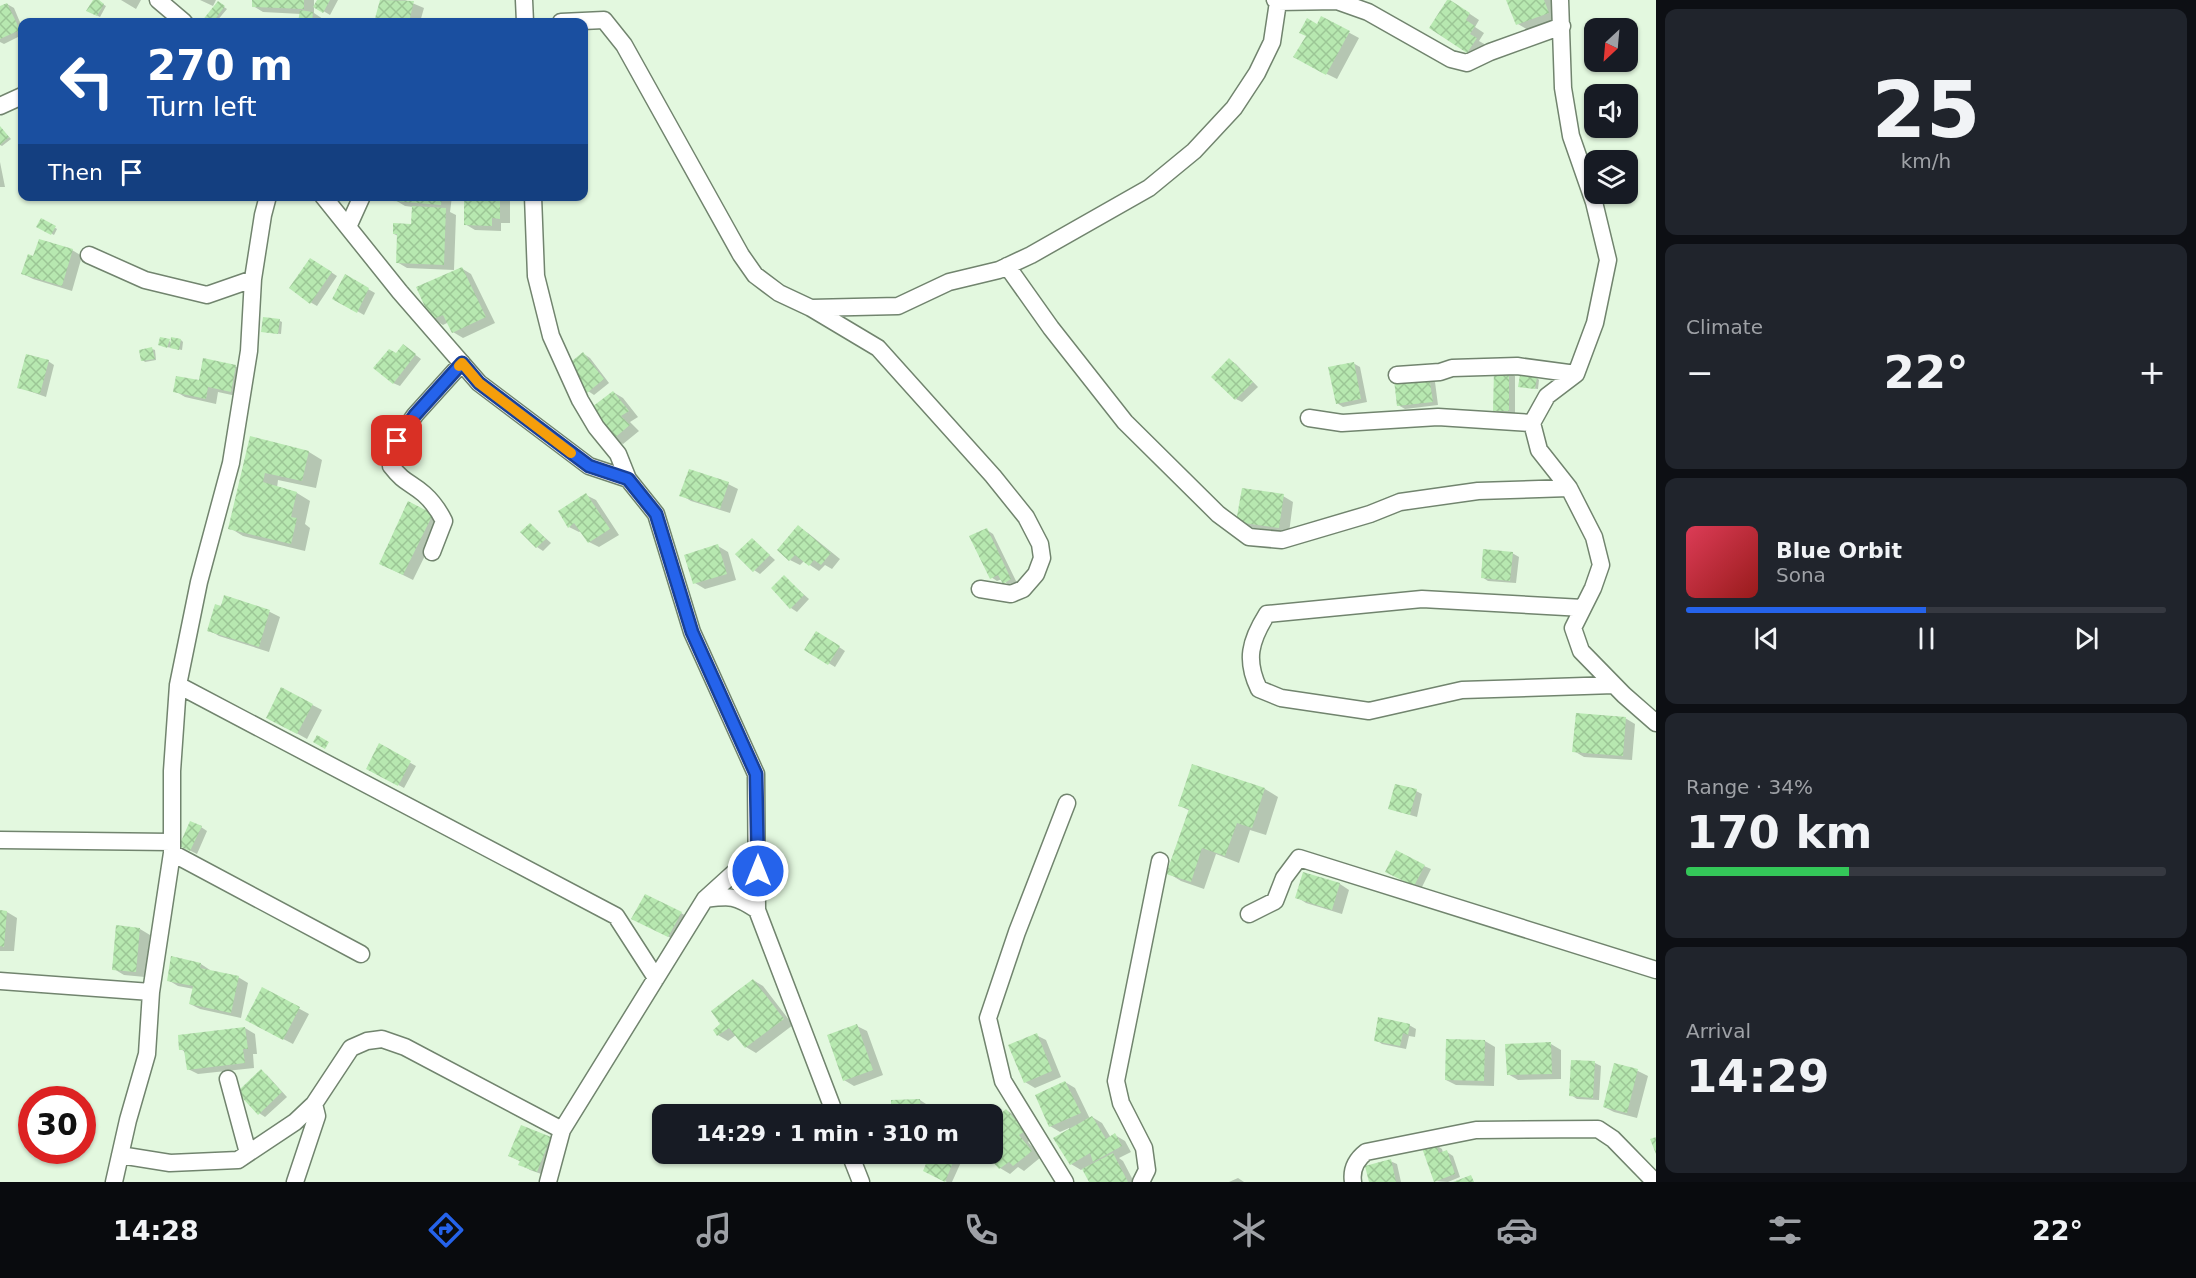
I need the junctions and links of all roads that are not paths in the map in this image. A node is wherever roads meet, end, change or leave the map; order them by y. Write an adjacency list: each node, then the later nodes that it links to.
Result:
1 (158, 0): 5 (street)
2 (524, 0): 6 (street)
3 (1560, 0): 8 (street)
4 (1276, 1): 8 (street); 17 (street)
5 (179, 18)
6 (525, 18)
7 (588, 21): 19 (street)
8 (1562, 27): 21 (street)
9 (18, 98): 10 (street)
10 (0, 106)
11 (267, 201): 18 (street)
12 (327, 201): 15 (street)
13 (360, 201): 15 (street)
14 (533, 201): 25 (street)
15 (348, 227): 20 (street)
16 (89, 255): 18 (street)
17 (1007, 266): 19 (street); 26 (street)
18 (253, 279): 30 (street)
19 (811, 308): 28 (street)
20 (462, 363): 25 (street); 27 (street)
21 (1576, 374): 22 (street); 24 (street)
22 (1397, 375)
23 (1309, 418): 24 (street)
24 (1532, 423): 26 (street)
25 (628, 479): 36 (street)
26 (1569, 488): 29 (street)
27 (432, 552)
28 (980, 589)
29 (1583, 608): 31 (street); 31 (street)
30 (178, 685): 35 (street); 43 (street)
31 (1614, 685): 32 (street)
32 (1656, 723)
33 (1067, 803): 57 (street)
34 (0, 840): 35 (street)
35 (172, 848): 41 (street); 45 (street)
36 (758, 851): 38 (street); 39 (street)
37 (1160, 861): 58 (street)
38 (705, 899): 39 (street); 43 (street)
39 (757, 910): 48 (street)
40 (1250, 914): 42 (street)
41 (361, 954)
42 (1656, 970)
43 (656, 978): 49 (street)
44 (0, 981): 45 (street)
45 (151, 992): 51 (street)
46 (228, 1079): 50 (street)
47 (314, 1104): 49 (street); 50 (street); 55 (street)
48 (831, 1104)
49 (562, 1130): 56 (street)
50 (248, 1153): 51 (street)
51 (120, 1155): 54 (street)
52 (853, 1164): 53 (street)
53 (857, 1181)
54 (114, 1182)
55 (295, 1182)
56 (549, 1182)
57 (1065, 1182)
58 (1141, 1182)
59 (1353, 1182): 60 (street)
60 (1655, 1182)

